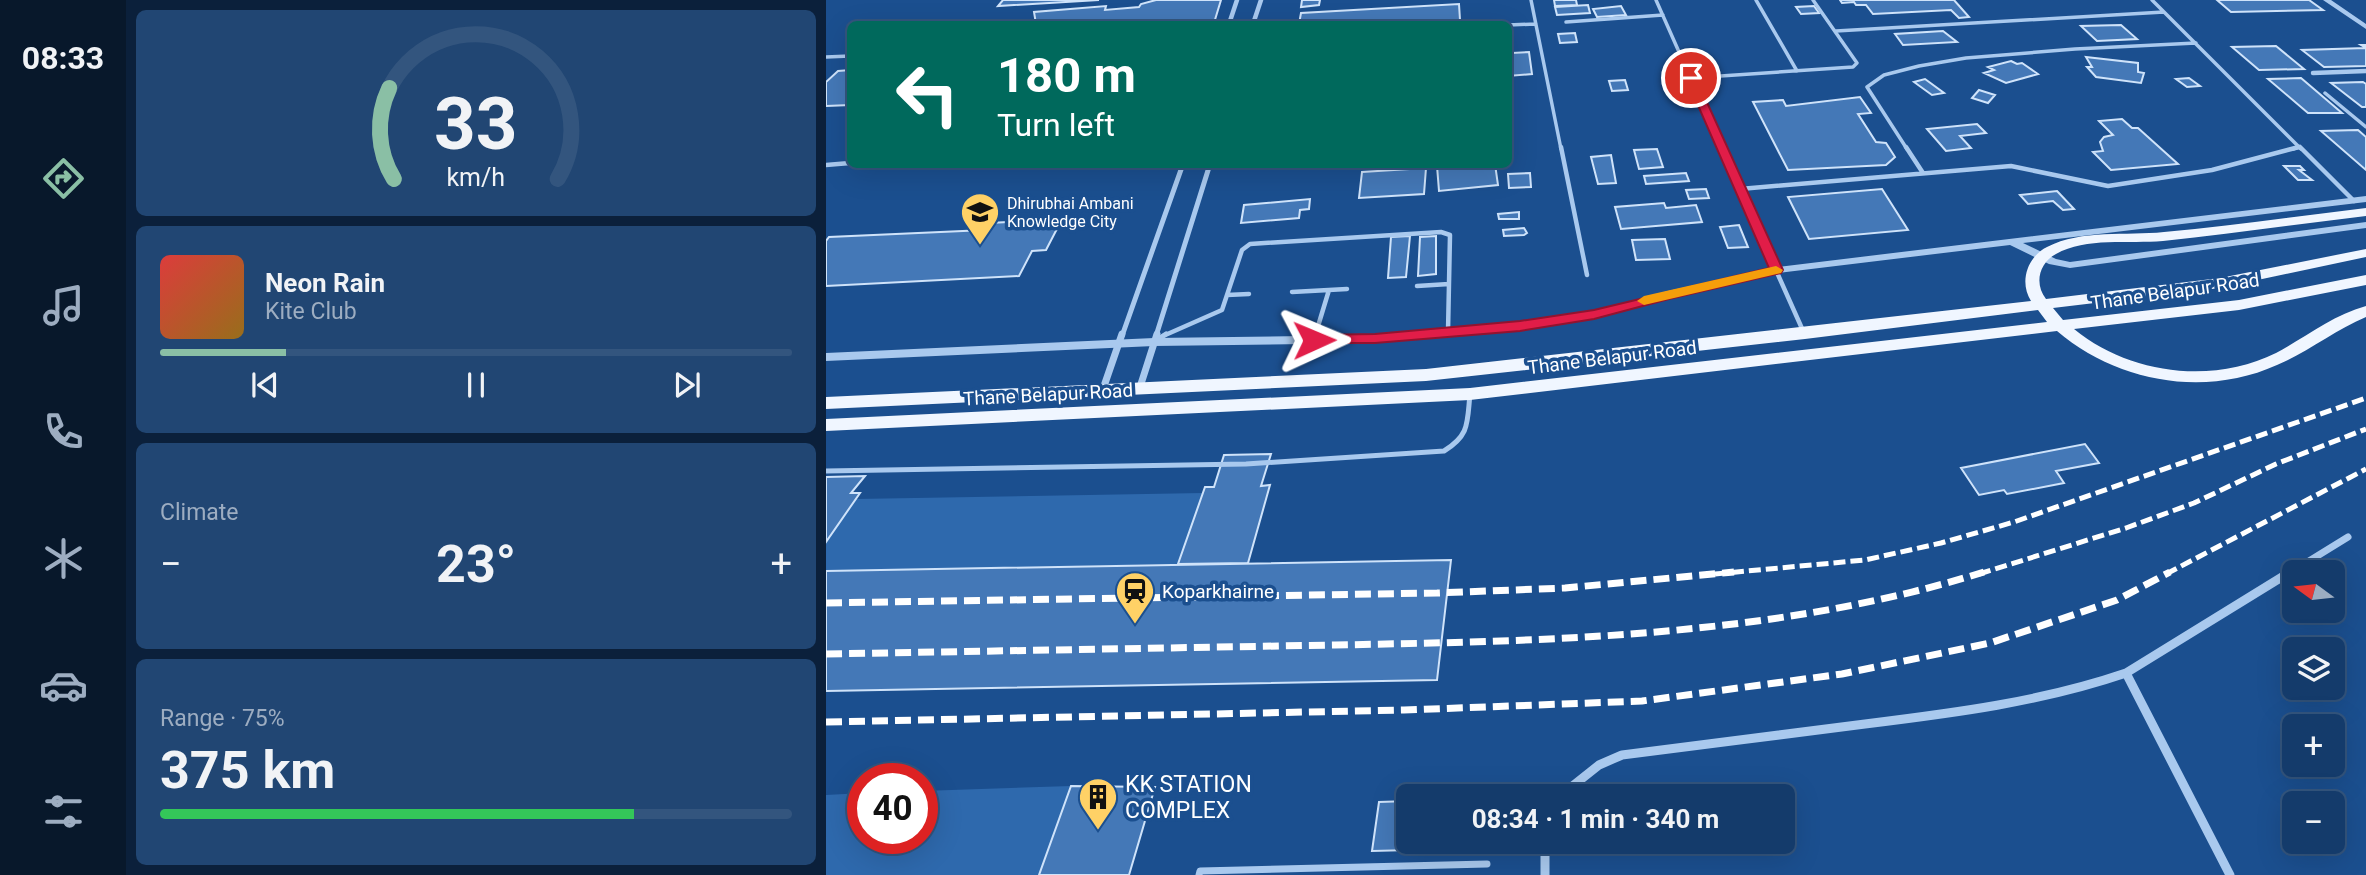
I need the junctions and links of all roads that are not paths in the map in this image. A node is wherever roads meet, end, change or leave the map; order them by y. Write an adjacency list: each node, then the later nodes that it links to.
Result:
1 (1237, 0): 11 (street)
2 (1261, 0): 12 (street)
3 (1531, 0): 14 (lane)
4 (1656, 0): 10 (lane)
5 (1756, 0): 21 (lane)
6 (1813, 0): 17 (lane)
7 (2152, 0): 9 (lane)
8 (2326, 0): 16 (street)
9 (2164, 12): 17 (lane); 18 (lane)
10 (1663, 15): 13 (lane); 24 (lane)
11 (1230, 21)
12 (1255, 21)
13 (1566, 22)
14 (1536, 24): 15 (lane); 41 (lane)
15 (1512, 25)
16 (2366, 27)
17 (1836, 31): 21 (lane)
18 (2196, 43): 27 (lane); 32 (lane)
19 (847, 55): 20 (lane)
20 (826, 57)
21 (1797, 71): 24 (lane)
22 (2366, 71): 23 (street)
23 (2313, 73)
24 (1691, 78): 33 (lane)
25 (2325, 93): 26 (lane)
26 (2366, 127)
27 (2300, 146): 32 (lane); 35 (lane)
28 (847, 163): 29 (lane)
29 (826, 165)
30 (1182, 168): 55 (street)
31 (1209, 168): 54 (street)
32 (1923, 173): 33 (lane)
33 (1740, 189): 40 (lane)
34 (2366, 199): 35 (street)
35 (2354, 201): 38 (street)
36 (2366, 212): 50 (main road)
37 (2366, 226): 38 (street)
38 (2014, 243): 40 (street)
39 (2366, 253): 52 (main road, Thane Belapur Road)
40 (1777, 270): 51 (street); 52 (lane)
41 (1587, 275)
42 (2366, 280): 59 (main road, Thane Belapur Road)
43 (1449, 285): 44 (lane); 49 (lane); 51 (lane)
44 (1417, 286)
45 (1347, 289): 46 (lane)
46 (1329, 290): 47 (lane); 53 (lane)
47 (1292, 292)
48 (1249, 294): 49 (lane)
49 (1227, 295): 54 (lane)
50 (2366, 311)
51 (1448, 332): 53 (street)
52 (1805, 334): 57 (main road, Thane Belapur Road)
53 (1314, 340): 54 (street)
54 (1154, 342): 55 (street); 57 (street)
55 (1119, 344): 56 (street); 58 (street)
56 (826, 357)
57 (1140, 387): 58 (main road, Thane Belapur Road)
58 (1103, 388): 61 (main road, Thane Belapur Road)
59 (1470, 394): 63 (main road, Thane Belapur Road); 64 (lane)
60 (826, 396): 61 (main road)
61 (875, 398): 62 (main road)
62 (826, 403)
63 (826, 426)
64 (826, 471)
65 (2348, 537): 66 (street)
66 (2126, 673): 67 (street); 72 (street)
67 (1575, 784)
68 (1545, 854): 71 (street)
69 (1487, 864): 70 (lane)
70 (1199, 875)
71 (1545, 875)
72 (2230, 875)

